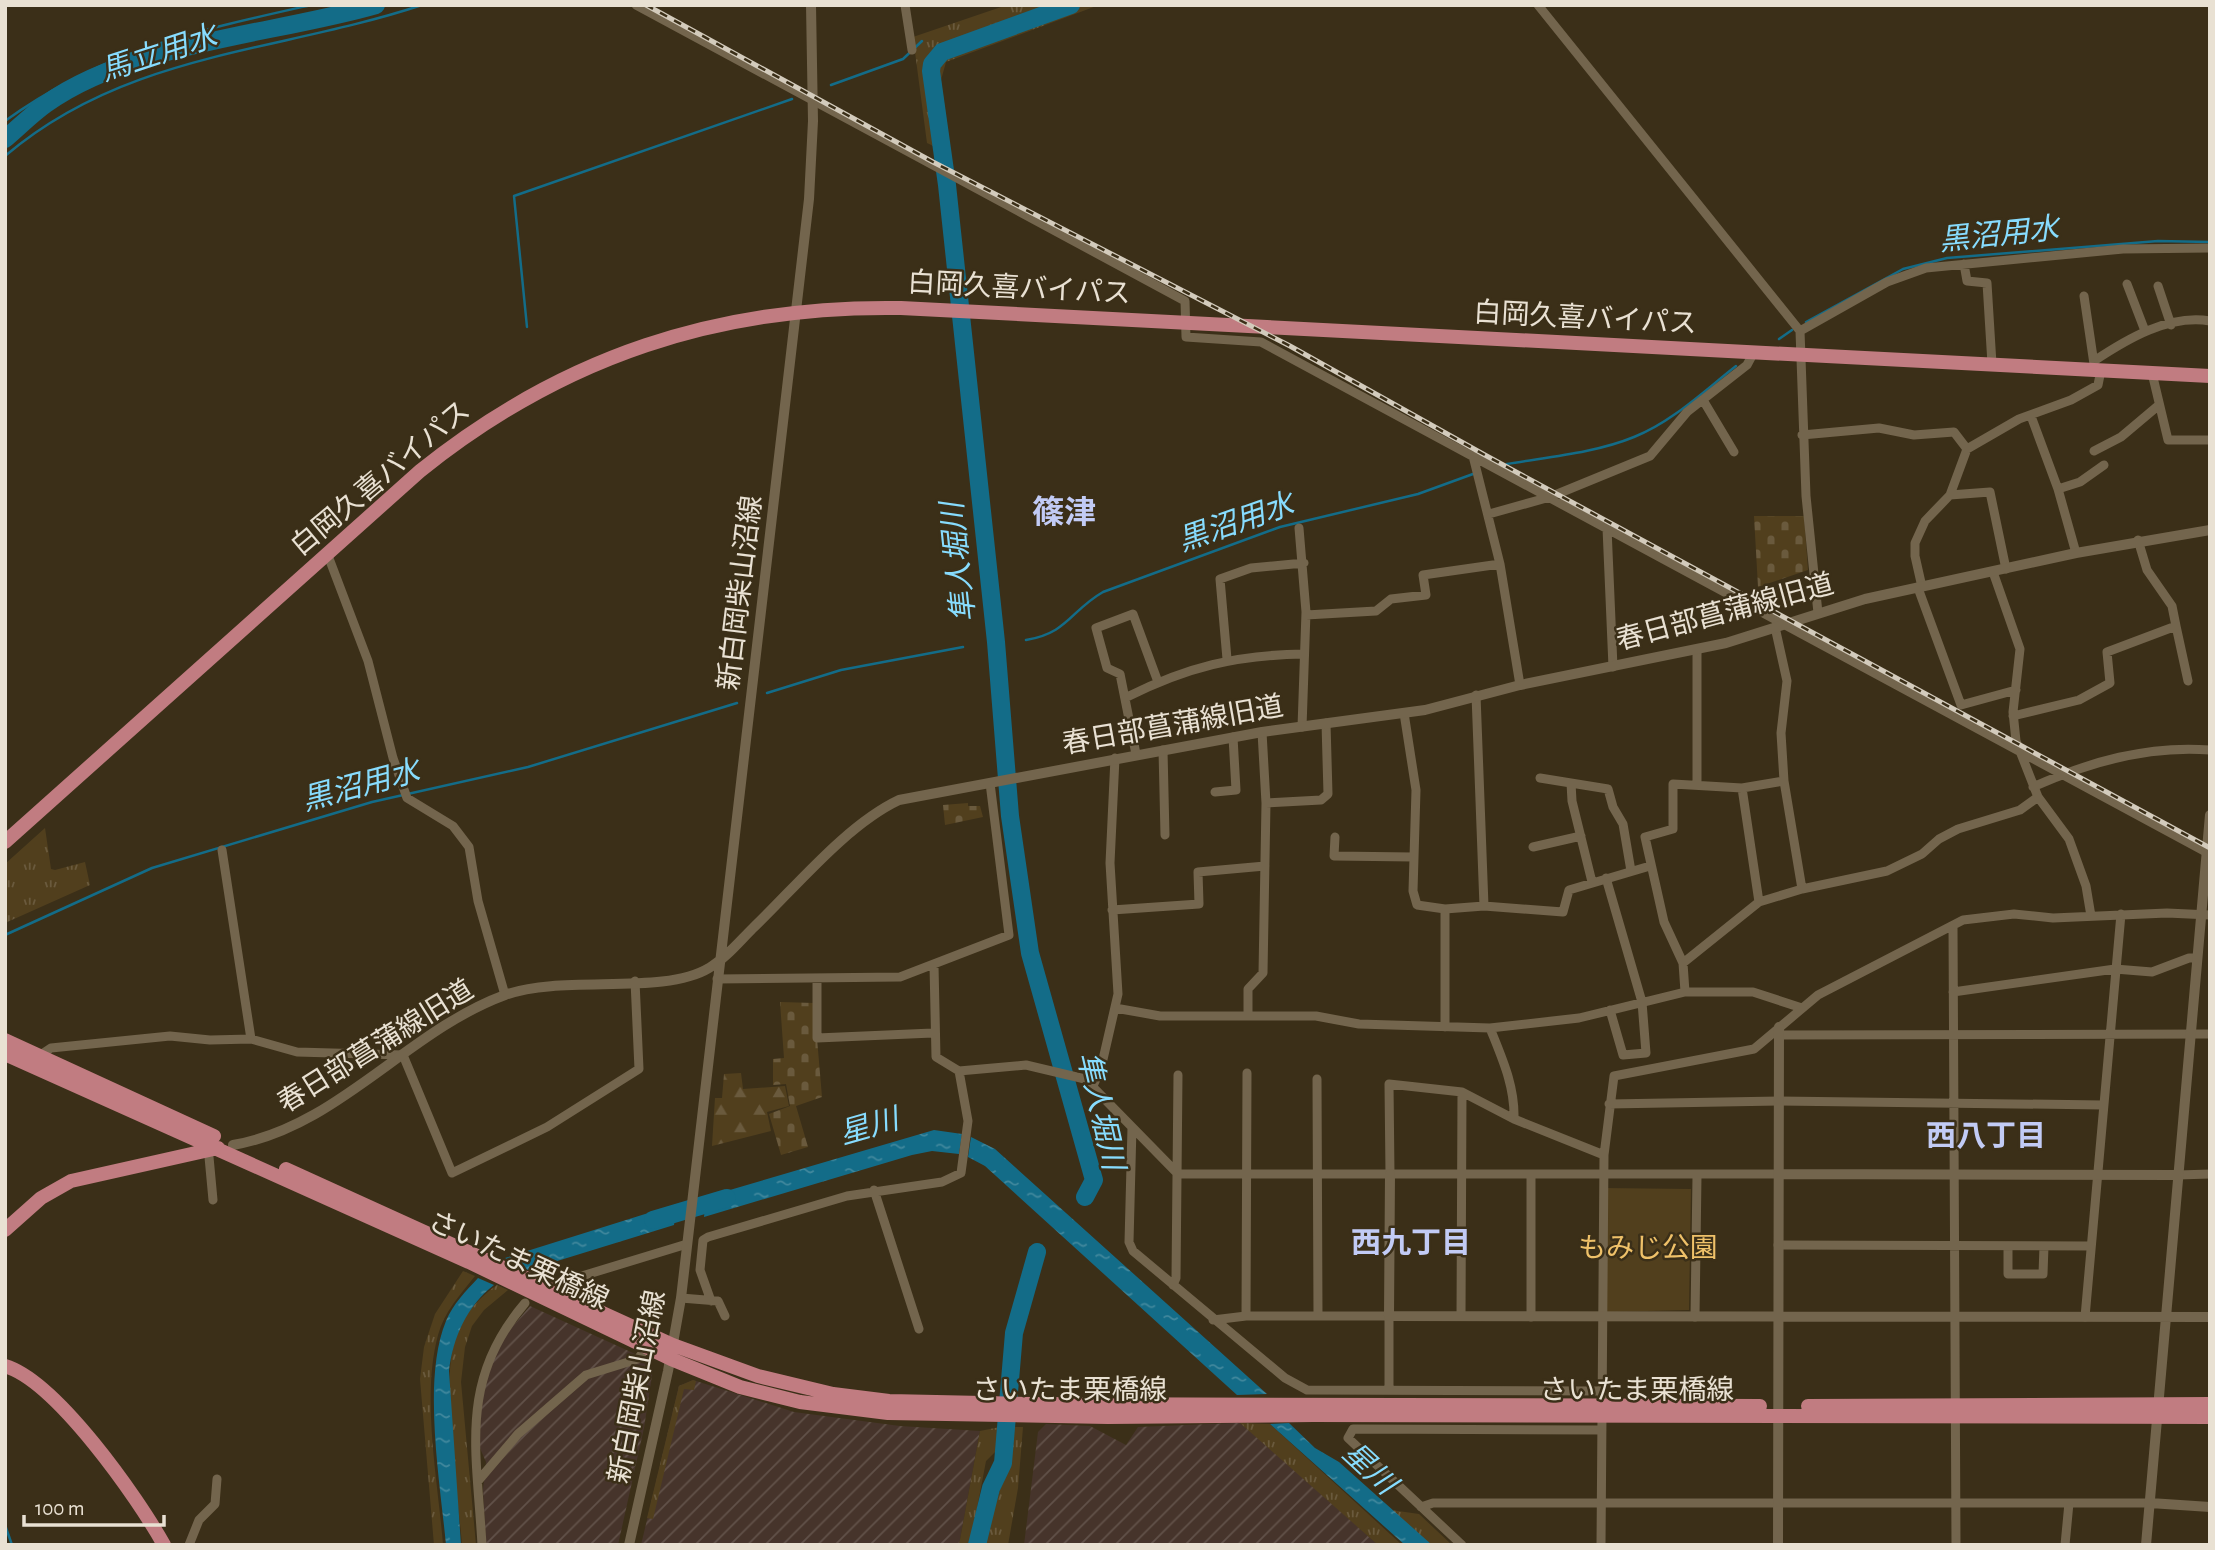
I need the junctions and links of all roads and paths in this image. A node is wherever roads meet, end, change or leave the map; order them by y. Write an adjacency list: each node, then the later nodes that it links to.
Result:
1 (636, 5): 6 (street)
2 (811, 5): 6 (street, 新白岡柴山沼線)
3 (905, 5): 5 (street)
4 (1538, 5): 16 (street)
5 (912, 50)
6 (813, 100): 12 (street, 新白岡柴山沼線); 14 (street)
7 (2210, 248): 8 (street)
8 (1964, 264): 16 (street); 20 (street)
9 (2127, 284): 17 (street)
10 (2158, 286): 15 (street)
11 (2084, 296): 21 (street)
12 (796, 311): 14 (main road, 白岡久喜バイパス); 42 (main road, 白岡久喜バイパス); 109 (street, 新白岡柴山沼線)
13 (2210, 321): 15 (street)
14 (1185, 322): 18 (main road, 白岡久喜バイパス); 32 (street)
15 (2171, 325): 17 (street)
16 (1800, 331): 19 (street)
17 (2145, 331): 21 (street)
18 (1754, 352): 19 (main road, 白岡久喜バイパス); 24 (street)
19 (1802, 355): 20 (main road, 白岡久喜バイパス); 27 (street)
20 (1993, 365): 21 (main road, 白岡久喜バイパス)
21 (2096, 367): 22 (main road, 白岡久喜バイパス); 26 (street)
22 (2152, 373): 23 (main road, 白岡久喜バイパス); 25 (street)
23 (2210, 376)
24 (1703, 400): 31 (street); 36 (street)
25 (2159, 405): 28 (street); 30 (street)
26 (2031, 416): 29 (street); 34 (street)
27 (1802, 435): 29 (street); 49 (street)
28 (2210, 440)
29 (1967, 449): 35 (street)
30 (2094, 451)
31 (1734, 452)
32 (1473, 456): 36 (street); 37 (street)
33 (2104, 465): 34 (street)
34 (2058, 489): 43 (street)
35 (1950, 495): 46 (street); 48 (street)
36 (1550, 497): 37 (street); 39 (street)
37 (1489, 514): 45 (street)
38 (1299, 528): 44 (street)
39 (1607, 528): 51 (street); 56 (street)
40 (2210, 530): 41 (street, 春日部菖蒲線旧道)
41 (2138, 540): 43 (street, 春日部菖蒲線旧道); 52 (street)
42 (327, 553): 89 (main road, 白岡久喜バイパス); 118 (street)
43 (2076, 553): 46 (street, 春日部菖蒲線旧道)
44 (1304, 563): 50 (street); 55 (street)
45 (1500, 564): 50 (street); 59 (street)
46 (2006, 569): 47 (street, 春日部菖蒲線旧道)
47 (1993, 572): 48 (street, 春日部菖蒲線旧道); 60 (street)
48 (1920, 588): 49 (street, 春日部菖蒲線旧道); 60 (street)
49 (1818, 613): 51 (street, 春日部菖蒲線旧道)
50 (1306, 615): 54 (street)
51 (1780, 626): 53 (street, 春日部菖蒲線旧道); 70 (street); 76 (street)
52 (2176, 626): 57 (street); 64 (street)
53 (1697, 650): 56 (street, 春日部菖蒲線旧道); 79 (street)
54 (1304, 654): 55 (street); 66 (street)
55 (1227, 659): 58 (street)
56 (1613, 667): 59 (street, 春日部菖蒲線旧道)
57 (2188, 681)
58 (1158, 682): 62 (street); 62 (street)
59 (1520, 685): 61 (street, 春日部菖蒲線旧道)
60 (2016, 690): 64 (street)
61 (1476, 695): 63 (street, 春日部菖蒲線旧道); 101 (street)
62 (1127, 697): 72 (street)
63 (1404, 713): 65 (street, 春日部菖蒲線旧道); 93 (street)
64 (2013, 716): 70 (street)
65 (1326, 723): 66 (street, 春日部菖蒲線旧道); 84 (street)
66 (1302, 727): 67 (street, 春日部菖蒲線旧道)
67 (1262, 732): 68 (street, 春日部菖蒲線旧道); 84 (street)
68 (1233, 737): 69 (street, 春日部菖蒲線旧道); 82 (street)
69 (1163, 750): 72 (street, 春日部菖蒲線旧道); 86 (street)
70 (2019, 750): 74 (street); 80 (street)
71 (2210, 750): 74 (street)
72 (1136, 754): 73 (street, 春日部菖蒲線旧道)
73 (1115, 758): 77 (street, 春日部菖蒲線旧道); 103 (street)
74 (2064, 774): 80 (street); 92 (street)
75 (1539, 778): 78 (street)
76 (1784, 780): 81 (street); 99 (street)
77 (994, 782): 109 (street, 春日部菖蒲線旧道); 111 (street)
78 (1571, 783): 87 (street); 96 (street)
79 (1697, 785): 81 (street); 95 (street)
80 (2033, 787): 83 (street)
81 (1742, 788): 100 (street)
82 (1215, 792)
83 (2038, 797): 99 (street); 105 (street)
84 (1266, 803): 94 (street)
85 (2210, 815): 92 (street)
86 (1165, 835)
87 (1581, 836): 90 (street); 98 (street)
88 (1335, 837): 93 (street)
89 (5, 842)
90 (1532, 847)
91 (222, 850): 132 (street)
92 (2206, 852): 106 (street)
93 (1413, 857): 102 (street)
94 (1265, 866): 103 (street); 123 (street)
95 (1650, 866): 96 (street); 110 (street)
96 (1631, 871): 97 (street)
97 (1606, 878): 98 (street); 119 (street)
98 (1592, 882): 101 (street)
99 (1802, 889): 100 (street)
100 (1759, 902): 110 (street)
101 (1485, 906): 102 (street)
102 (1445, 909): 124 (street)
103 (1112, 910): 120 (street)
104 (2121, 914): 105 (street); 106 (street); 112 (street)
105 (2091, 915): 107 (street)
106 (2205, 915): 108 (street)
107 (1953, 926): 117 (street); 121 (street)
108 (2197, 958): 112 (street); 130 (street)
109 (719, 961): 113 (street, 新白岡柴山沼線); 115 (street, 春日部菖蒲線旧道)
110 (1683, 963): 116 (street)
111 (934, 965): 114 (street); 127 (street)
112 (2115, 969): 117 (street); 128 (street)
113 (717, 979): 114 (street); 167 (street, 新白岡柴山沼線)
114 (817, 979): 127 (street)
115 (635, 981): 118 (street, 春日部菖蒲線旧道); 135 (street)
116 (1685, 992): 119 (street); 121 (street)
117 (1953, 992): 131 (street)
118 (505, 995): 135 (street, 春日部菖蒲線旧道)
119 (1642, 1002): 122 (street); 122 (street)
120 (1115, 1008): 123 (street); 141 (street)
121 (1801, 1009): 126 (street)
122 (1610, 1010): 125 (street)
123 (1248, 1015): 124 (street)
124 (1445, 1027): 125 (street)
125 (1490, 1028): 147 (street)
126 (1779, 1031): 131 (street); 143 (street); 144 (street)
127 (933, 1033): 137 (street)
128 (2109, 1034): 130 (street); 131 (street); 146 (street)
129 (2210, 1034): 130 (street)
130 (2191, 1035): 162 (street)
131 (1954, 1036): 145 (street)
132 (251, 1039): 135 (street); 136 (street)
133 (5, 1040): 136 (main road, さいたま栗橋線)
134 (5, 1054): 149 (main road, さいたま栗橋線)
135 (403, 1055): 149 (street, 春日部菖蒲線旧道)
136 (39, 1056): 149 (main road, さいたま栗橋線)
137 (959, 1070): 141 (street); 164 (street)
138 (1247, 1073): 152 (street)
139 (1178, 1075): 151 (street)
140 (1317, 1079): 153 (street)
141 (1093, 1086): 148 (street)
142 (1462, 1092): 147 (street); 154 (street); 155 (street)
143 (1779, 1101): 144 (street); 145 (street); 156 (street)
144 (1609, 1104): 150 (street)
145 (1954, 1105): 146 (street); 157 (street)
146 (2103, 1105): 161 (street)
147 (1514, 1119): 150 (street)
148 (1132, 1127): 151 (street); 174 (street)
149 (219, 1148): 165 (street); 166 (main road); 175 (main road, さいたま栗橋線)
150 (1604, 1155): 160 (street)
151 (1178, 1174): 152 (street); 174 (street)
152 (1246, 1174): 153 (street); 178 (street)
153 (1318, 1174): 154 (street); 181 (street)
154 (1390, 1174): 155 (street); 182 (street)
155 (1461, 1174): 159 (street); 183 (street)
156 (1779, 1174): 157 (street); 163 (street); 168 (street)
157 (1955, 1174): 161 (street); 169 (street)
158 (2210, 1174): 162 (street)
159 (1531, 1175): 160 (street); 184 (street)
160 (1604, 1175): 163 (street); 179 (street)
161 (2097, 1175): 162 (street); 172 (street)
162 (2178, 1175): 188 (street)
163 (1697, 1176): 185 (street)
164 (874, 1190): 177 (street); 192 (street)
165 (213, 1200)
166 (5, 1230)
167 (687, 1240): 173 (street); 176 (street, 新白岡柴山沼線)
168 (1778, 1245): 169 (street); 186 (street)
169 (1955, 1245): 170 (street); 190 (street)
170 (2008, 1246): 171 (street); 171 (street)
171 (2044, 1246): 172 (street)
172 (2091, 1246): 187 (street)
173 (559, 1283)
174 (1173, 1285): 191 (street)
175 (529, 1291): 193 (main road, さいたま栗橋線); 194 (main road, さいたま栗橋線); 205 (street)
176 (681, 1298): 177 (street); 194 (street, 新白岡柴山沼線)
177 (711, 1301): 180 (street)
178 (1246, 1315): 181 (street); 191 (street)
179 (1602, 1315): 184 (street); 185 (street); 199 (street)
180 (725, 1316)
181 (1318, 1316): 182 (street)
182 (1389, 1316): 183 (street); 196 (street)
183 (1461, 1316): 184 (street)
184 (1531, 1317)
185 (1695, 1317): 186 (street)
186 (1778, 1317): 190 (street); 201 (street)
187 (2085, 1317): 188 (street); 190 (street)
188 (2167, 1317): 189 (street); 202 (street)
189 (2210, 1317)
190 (1955, 1318): 200 (street)
191 (1213, 1320): 196 (street)
192 (919, 1329)
193 (646, 1348): 194 (main road, さいたま栗橋線); 205 (street)
194 (672, 1352): 198 (main road, さいたま栗橋線); 216 (street, 新白岡柴山沼線)
195 (5, 1366): 213 (main road)
196 (1389, 1391): 199 (street)
197 (2210, 1404): 202 (main road, さいたま栗橋線)
198 (1017, 1410): 199 (main road, さいたま栗橋線); 199 (main road, さいたま栗橋線)
199 (1602, 1410): 201 (main road, さいたま栗橋線); 209 (street); 211 (street)
200 (1956, 1410): 201 (main road, さいたま栗橋線); 202 (main road, さいたま栗橋線); 210 (street)
201 (1778, 1411): 206 (street)
202 (2158, 1411): 203 (main road, さいたま栗橋線); 208 (street)
203 (2210, 1417)
204 (217, 1479): 214 (street)
205 (478, 1481): 215 (street)
206 (1779, 1503): 209 (street); 210 (street); 219 (street)
207 (2069, 1503): 208 (street); 210 (street); 221 (street)
208 (2150, 1503): 212 (street); 222 (street)
209 (1601, 1504): 211 (street); 218 (street)
210 (1956, 1504): 220 (street)
211 (1421, 1507): 217 (street)
212 (2210, 1507)
213 (164, 1545)
214 (189, 1545)
215 (482, 1545)
216 (629, 1545)
217 (1462, 1545)
218 (1601, 1545)
219 (1778, 1545)
220 (1956, 1545)
221 (2065, 1545)
222 (2146, 1545)

